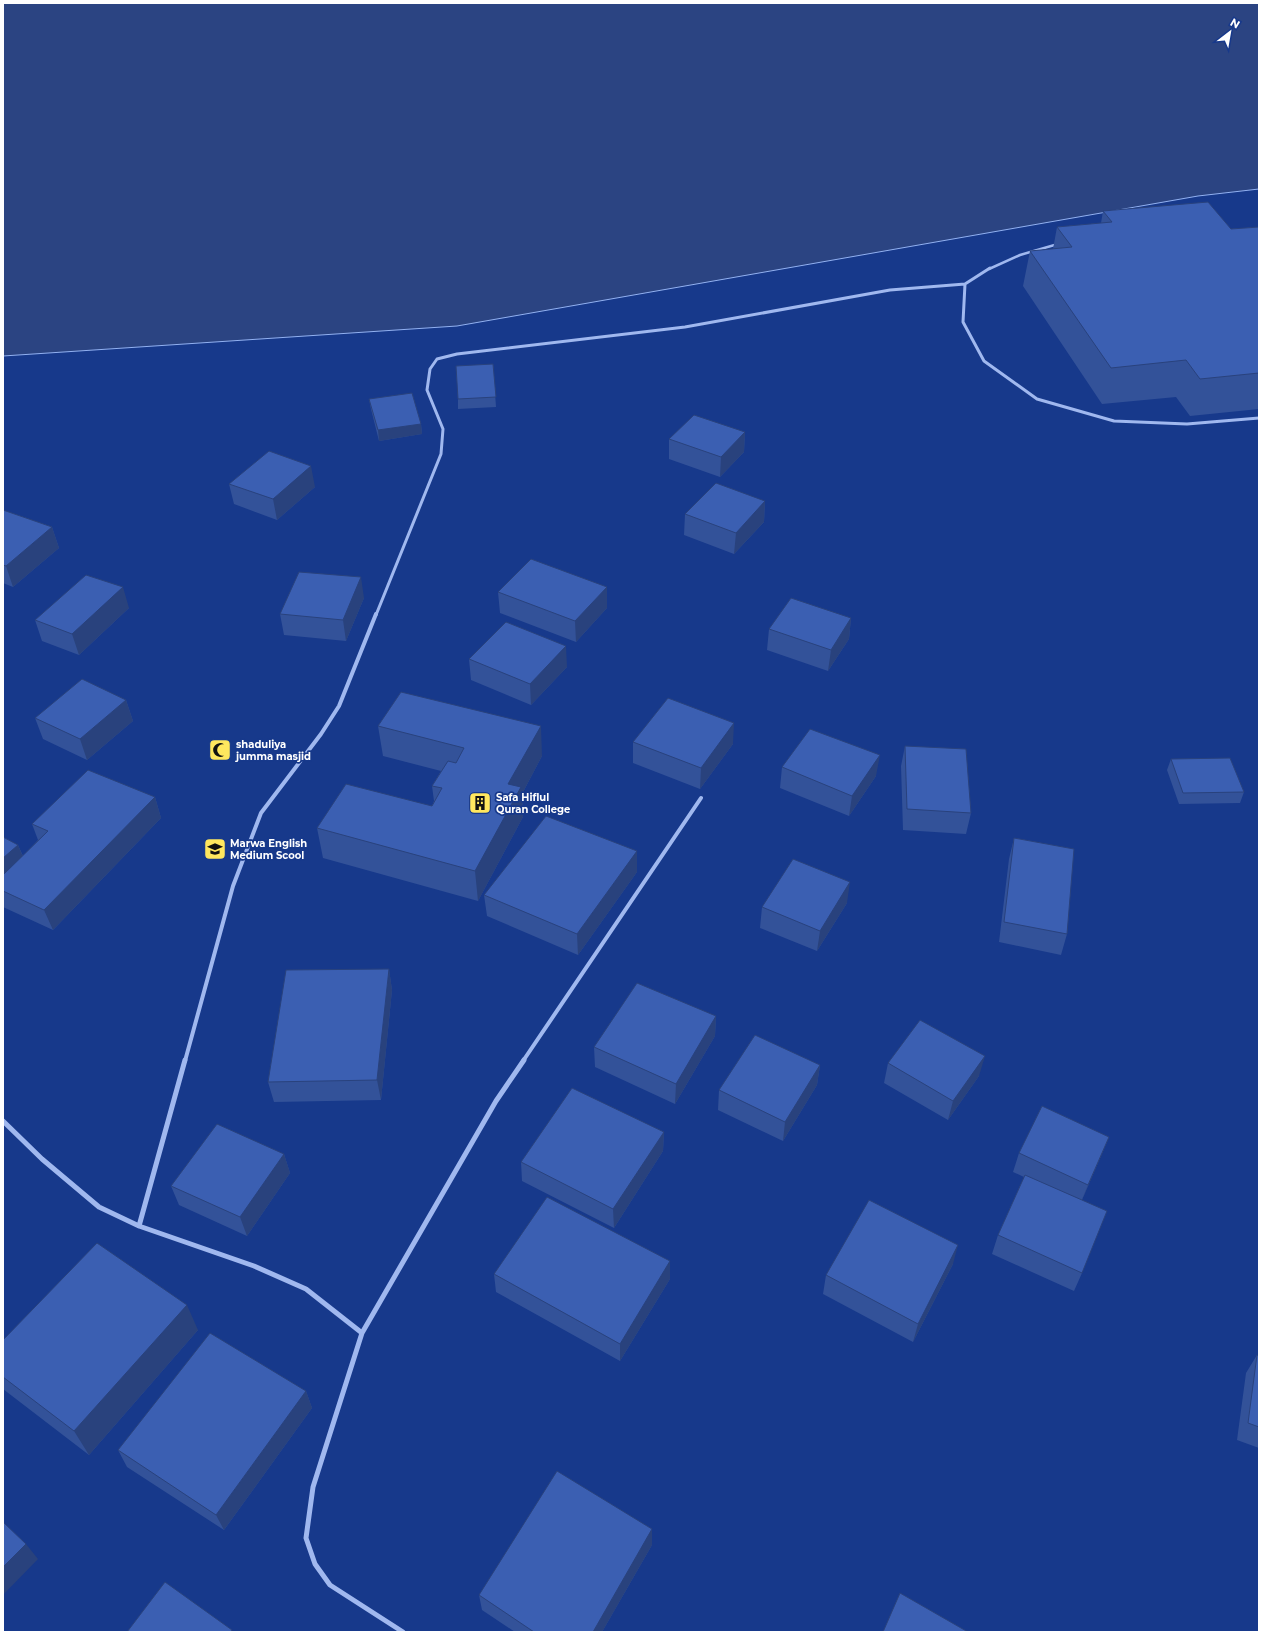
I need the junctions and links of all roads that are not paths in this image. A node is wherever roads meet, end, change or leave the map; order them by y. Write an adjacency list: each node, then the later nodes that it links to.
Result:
1 (1065, 242): 2 (street)
2 (965, 284): 3 (street); 6 (street)
3 (1259, 418)
4 (701, 798): 7 (street)
5 (3, 1121): 6 (street)
6 (139, 1226): 7 (street)
7 (362, 1333): 8 (street)
8 (403, 1632)

